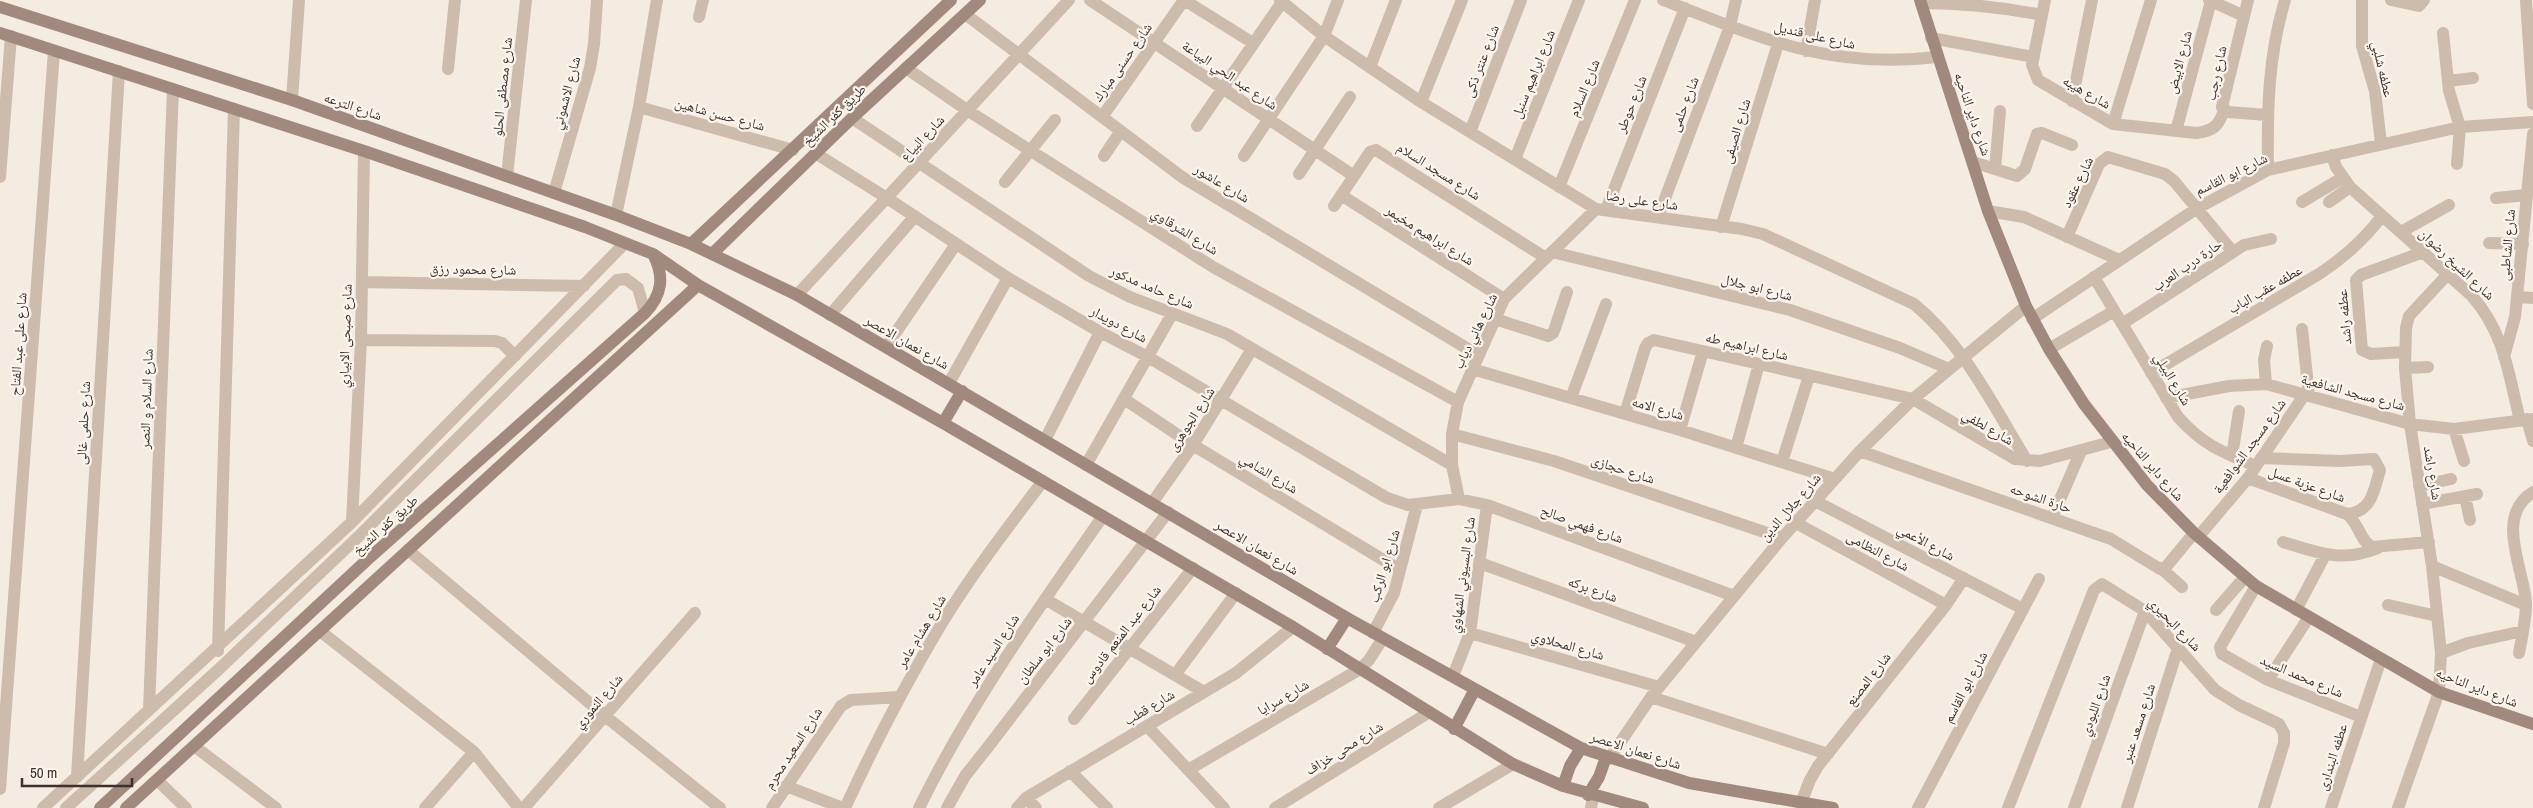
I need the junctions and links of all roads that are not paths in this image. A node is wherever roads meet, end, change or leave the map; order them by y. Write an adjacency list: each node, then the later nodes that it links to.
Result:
1 (300, 0): 61 (street)
2 (455, 0): 54 (street)
3 (526, 0): 102 (street, شارع مصطفى الحلو)
4 (597, 0): 109 (street, شارع الاشموني)
5 (657, 0): 65 (street)
6 (703, 0): 38 (street)
7 (951, 0): 86 (main road, طريق كفر الشيخ)
8 (980, 0): 35 (main road, طريق كفر الشيخ)
9 (1069, 0): 49 (street, شارع البياع)
10 (1090, 0): 44 (street, شارع عبد الحي البياعة)
11 (1184, 0): 44 (street, شارع حسنى مبارك); 45 (street)
12 (1338, 0): 42 (street)
13 (1396, 0): 52 (street)
14 (1462, 0): 63 (street)
15 (1520, 0): 81 (street, شارع عنتر ذكى)
16 (1579, 0): 94 (street, شارع ابراهيم سنبل)
17 (1636, 0): 108 (street, شارع السلام)
18 (1663, 0): 34 (street, شارع على قنديل)
19 (1736, 0): 39 (street, شارع حلمى)
20 (1815, 0): 48 (street)
21 (2045, 0): 36 (street, شارع هيبه)
22 (2092, 0): 62 (street)
23 (2151, 0): 76 (street)
24 (2210, 0): 37 (street); 79 (street, شارع الابيض)
25 (2248, 0): 37 (street, شارع رجب)
26 (2288, 0): 70 (street)
27 (2362, 0): 83 (street, عطفه شلبي)
28 (2391, 0): 29 (street)
29 (2424, 0)
30 (2526, 0): 64 (street)
31 (1281, 1): 42 (street, شارع على رضا); 45 (street)
32 (1920, 2): 36 (street); 43 (main road, شارع داير الناحيه)
33 (0, 7): 61 (main road, شارع الترعه)
34 (1685, 8): 39 (street, شارع على قنديل); 117 (street, شارع حوطر)
35 (965, 14): 49 (street, شارع عاشور); 53 (main road, طريق كفر الشيخ)
36 (2042, 15): 51 (street, شارع هيبه)
37 (2244, 16): 69 (street, شارع رجب)
38 (699, 18)
39 (1730, 26): 46 (street, شارع على قنديل); 123 (street, شارع حلمى)
40 (2443, 33): 57 (street)
41 (6, 34): 47 (main road); 104 (street)
42 (1324, 36): 52 (street, شارع على رضا); 73 (street)
43 (1931, 38): 50 (main road, شارع داير الناحيه); 51 (street)
44 (1154, 43): 58 (street, شارع عبد الحي البياعة); 71 (street, شارع حسنى مبارك)
45 (1253, 43): 58 (street)
46 (1778, 44): 48 (street, شارع على قنديل); 124 (street, شارع الصيفى)
47 (54, 51): 55 (main road); 311 (street, شارع على عبد الفتاح)
48 (1806, 51): 50 (street, شارع على قنديل)
49 (1020, 53): 67 (street, شارع البياع); 71 (street, شارع عاشور)
50 (1937, 57): 96 (main road, شارع داير الناحيه)
51 (2034, 57): 62 (street, شارع هيبه)
52 (1370, 67): 63 (street, شارع على رضا)
53 (906, 68): 67 (street, شارع الشرقاوي); 72 (main road, طريق كفر الشيخ)
54 (448, 69)
55 (119, 71): 59 (main road); 307 (street, شارع حلمى غالى)
56 (2473, 78): 57 (street)
57 (2448, 80): 78 (street)
58 (1223, 88): 73 (street, شارع عبد الحي البياعة); 77 (street)
59 (173, 89): 66 (main road); 291 (street, شارع السلام و النصر)
60 (1350, 97): 87 (street)
61 (292, 100): 97 (main road, شارع الترعه)
62 (2072, 100): 76 (street, شارع هيبه)
63 (1421, 102): 81 (street, شارع على رضا)
64 (2533, 104)
65 (639, 107): 86 (street, شارع حسن شاهين); 120 (street)
66 (234, 109): 85 (main road); 273 (street)
67 (967, 110): 89 (street, شارع الشرقاوي); 95 (street, شارع البياع)
68 (2000, 110): 99 (street)
69 (2224, 110): 70 (street, شارع رجب); 79 (street, شارع هيبه)
70 (2267, 116): 100 (street)
71 (1102, 117): 80 (street, شارع عاشور)
72 (852, 118): 90 (main road, طريق كفر الشيخ); 95 (street, شارع حامد مدكور)
73 (1269, 119): 87 (street, شارع عبد الحي البياعة); 93 (street)
74 (1055, 120): 89 (street)
75 (2533, 122): 78 (street, شارع ابو القاسم)
76 (2113, 124): 79 (street, شارع هيبه)
77 (1197, 126)
78 (2460, 128): 83 (street, شارع ابو القاسم); 98 (street)
79 (2176, 131)
80 (1120, 132): 92 (street); 168 (street, شارع عاشور)
81 (1470, 132): 94 (street, شارع على رضا)
82 (2533, 134): 88 (street, شارع الشاطبى)
83 (2381, 144): 91 (street, شارع ابو القاسم)
84 (2072, 145): 99 (street)
85 (364, 150): 107 (main road); 142 (street, شارع صبحى الابياري)
86 (793, 150): 130 (main road, طريق كفر الشيخ)
87 (1315, 150): 101 (street); 103 (street, شارع عبد الحي البياعة)
88 (2532, 150): 110 (street, شارع الشاطبى)
89 (1030, 151): 105 (street); 189 (street, شارع الشرقاوي)
90 (815, 154): 111 (street, شارع دويدار); 136 (main road, طريق كفر الشيخ)
91 (2332, 155): 100 (street, شارع ابو القاسم); 106 (street, شارع الشيخ رضوان)
92 (1104, 156)
93 (1244, 156)
94 (1515, 159): 108 (street, شارع على رضا)
95 (920, 162): 111 (street, شارع البياع); 154 (street, شارع حامد مدكور)
96 (1973, 162): 99 (street); 119 (main road, شارع داير الناحيه)
97 (468, 163): 102 (main road, شارع الترعه); 107 (main road)
98 (2458, 164)
99 (1995, 169)
100 (2268, 170): 118 (street, شارع ابو القاسم)
101 (1299, 174)
102 (508, 176): 109 (main road, شارع الترعه)
103 (1354, 176): 113 (street, شارع مسجد السلام); 137 (street, شارع مسجد السلام)
104 (0, 177)
105 (1005, 182)
106 (2346, 182): 114 (street); 115 (street); 122 (street, شارع الشيخ رضوان)
107 (462, 185): 128 (main road)
108 (1560, 187): 117 (street, شارع على رضا)
109 (554, 193): 120 (main road, شارع الترعه)
110 (2527, 195): 112 (street); 132 (street, شارع الشاطبى)
111 (887, 198): 121 (street, شارع دويدار); 146 (street, شارع البياع)
112 (2496, 198)
113 (1337, 201): 149 (street, شارع ابراهيم مخيمر)
114 (2302, 202)
115 (2329, 202)
116 (2449, 205): 125 (street)
117 (1601, 209): 123 (street, شارع على رضا); 137 (street, شارع هاني دياب)
118 (2196, 209): 126 (street, شارع عقود); 133 (street); 138 (street, شارع ابو القاسم)
119 (1988, 211): 126 (street); 151 (main road, شارع داير الناحيه)
120 (616, 215): 130 (main road, شارع الترعه)
121 (915, 216): 131 (street, شارع دويدار); 155 (street)
122 (2382, 216): 125 (street, شارع الشيخ رضوان); 178 (street, عطفه عقب الباب)
123 (1658, 217): 124 (street, شارع على رضا)
124 (1721, 227): 172 (street, شارع على رضا)
125 (2401, 232): 134 (street, شارع الشيخ رضوان)
126 (2067, 237): 138 (street)
127 (2271, 239): 133 (street, حارة درب العرب)
128 (625, 243): 135 (main road); 144 (street)
129 (2489, 243): 132 (street)
130 (691, 244): 136 (main road, شارع نعمان الاعصر)
131 (956, 244): 141 (street, شارع دويدار); 163 (street)
132 (2523, 244): 147 (street, شارع الشاطبى)
133 (2233, 252): 158 (street, حارة درب العرب)
134 (2423, 252): 139 (street, شارع الشيخ رضوان); 167 (street, عطفه راشد)
135 (653, 254): 143 (main road); 153 (main road, طريق كفر الشيخ)
136 (712, 254): 146 (main road, شارع نعمان الاعصر)
137 (1549, 255): 149 (street, شارع هاني دياب); 177 (street, شارع ابو جلال)
138 (2119, 260): 140 (street, شارع ابو القاسم)
139 (2448, 274): 167 (street, شارع راشد); 171 (street, شارع الشيخ رضوان)
140 (2094, 277): 152 (street, شارع البيلي); 156 (street, شارع ابو القاسم)
141 (1008, 278): 160 (street, شارع دويدار); 180 (street)
142 (362, 282): 144 (street, شارع محمود رزق); 161 (street, شارع صبحى الابياري)
143 (698, 285): 193 (main road); 237 (main road)
144 (584, 286): 169 (street)
145 (1567, 292): 157 (street)
146 (797, 296): 155 (main road, شارع نعمان الاعصر)
147 (2518, 296): 148 (street); 171 (street, شارع الشاطبى)
148 (2533, 298)
149 (1504, 299): 157 (street, شارع هاني دياب)
150 (1606, 304): 184 (street)
151 (2026, 306): 156 (main road, شارع داير الناحيه); 172 (street, شارع جلال الدين)
152 (2114, 311): 158 (street, شارع البيلي); 165 (street)
153 (645, 314): 239 (main road, طريق كفر الشيخ); 281 (street)
154 (1172, 314): 164 (street, شارع حامد مدكور); 170 (street)
155 (830, 315): 163 (main road, شارع نعمان الاعصر)
156 (2032, 319): 165 (main road, شارع داير الناحيه)
157 (1495, 320): 168 (street, شارع هاني دياب)
158 (2122, 324): 178 (street, شارع البيلي)
159 (2302, 329): 183 (street)
160 (1100, 332): 170 (street, شارع دويدار); 198 (street)
161 (361, 340): 169 (street); 229 (street, شارع صبحى الابياري)
162 (2267, 346): 181 (street)
163 (886, 347): 180 (main road, شارع نعمان الاعصر)
164 (1252, 350): 188 (street, شارع الجوهرى); 211 (street, شارع حامد مدكور)
165 (2049, 350): 200 (main road, شارع داير الناحيه)
166 (1703, 351): 173 (street, شارع ابراهيم طه); 191 (street, شارع ابراهيم طه); 196 (street)
167 (2405, 352): 175 (street, شارع راشد)
168 (1478, 355): 176 (street, شارع هاني دياب)
169 (515, 356): 229 (street)
170 (1148, 357): 186 (street); 188 (street, شارع دويدار)
171 (2504, 357): 192 (street, شارع الشيخ رضوان)
172 (1964, 358): 177 (street, شارع جلال الدين); 208 (street, شارع على رضا)
173 (1759, 364): 179 (street, شارع ابراهيم طه); 202 (street)
174 (2428, 367): 175 (street)
175 (2405, 368): 194 (street, شارع راشد)
176 (1472, 369): 184 (street, شارع الامه); 189 (street, شارع هاني دياب)
177 (1949, 369): 187 (street, شارع جلال الدين)
178 (2151, 373): 185 (street, شارع البيلي)
179 (1809, 376): 187 (street, شارع ابراهيم طه); 207 (street)
180 (949, 384): 182 (main road, شارع نعمان الاعصر)
181 (2266, 384): 183 (street, شارع مسجد الشافعية); 185 (street, شارع مسجد الشافعية)
182 (962, 391): 193 (main road); 198 (main road, شارع نعمان الاعصر)
183 (2307, 395): 194 (street, شارع مسجد الشافعية); 209 (street, شارع مسجد الشوافعية)
184 (1571, 398): 191 (street, شارع الامه)
185 (2166, 398): 205 (street, شارع البيلي)
186 (1124, 399): 201 (street, شارع الشامي); 210 (street)
187 (1913, 399): 203 (street, شارع جلال الدين); 208 (street, شارع لطفي)
188 (1222, 400): 201 (street, شارع الجوهرى); 222 (street, شارع دويدار)
189 (1458, 402): 197 (street, شارع هاني دياب)
190 (2239, 411): 205 (street)
191 (1625, 414): 196 (street, شارع الامه)
192 (2527, 419): 195 (street, شارع مسجد الشافعية); 199 (street, شارع الشيخ رضوان)
193 (943, 423): 215 (main road)
194 (2410, 424): 195 (street, شارع مسجد الشافعية); 216 (street, شارع راشد)
195 (2454, 429): 206 (street)
196 (1680, 430): 202 (street, شارع الامه)
197 (1452, 434): 211 (street, شارع هاني دياب); 232 (street, شارع حجازى)
198 (1045, 440): 210 (main road, شارع نعمان الاعصر)
199 (2533, 441)
200 (2112, 442): 204 (street, شارع لطفي); 231 (main road, شارع داير الناحيه)
201 (1193, 445): 220 (street, شارع الجوهرى); 244 (street, شارع الشامي)
202 (1736, 448): 207 (street, شارع الامه)
203 (1860, 451): 213 (street, شارع جلال الدين); 227 (street, حارة الشوحه)
204 (2081, 451): 208 (street, شارع لطفي); 227 (street)
205 (2232, 456): 209 (street, شارع البيلي)
206 (2464, 461)
207 (1782, 462): 213 (street, شارع الامه)
208 (2027, 462)
209 (2258, 462): 212 (street, شارع مسجد الشوافعية); 225 (street)
210 (1086, 465): 220 (main road, شارع نعمان الاعصر)
211 (1452, 465): 218 (street, شارع هاني دياب)
212 (2248, 478): 225 (street, شارع عزبة عسل); 231 (street, شارع مسجد الشوافعية)
213 (1835, 479): 219 (street, شارع جلال الدين)
214 (2451, 479): 216 (street)
215 (1043, 481): 226 (main road); 289 (street, شارع هشام عامر)
216 (2419, 486): 221 (street, شارع راشد)
217 (2533, 492): 251 (street)
218 (1460, 499): 222 (street, شارع فهمي صالح); 223 (street, شارع فهمي صالح)
219 (1815, 501): 230 (street, شارع جلال الدين); 247 (street, شارع الأعمي)
220 (1152, 503): 224 (main road, شارع نعمان الاعصر)
221 (2422, 504): 228 (street); 235 (street, شارع راشد)
222 (1417, 505): 244 (street, شارع ابو الركب)
223 (1487, 506): 240 (street, شارع البسيوني الشهاوي); 253 (street, شارع فهمي صالح)
224 (1168, 512): 233 (street, شارع ابو سلطان); 265 (main road, شارع نعمان الاعصر)
225 (2347, 514): 236 (street, شارع عزبة عسل)
226 (1103, 516): 233 (main road); 254 (street, شارع السيد عامر)
227 (2052, 518): 243 (street, حارة الشوحه)
228 (2470, 520)
229 (352, 522): 273 (street)
230 (1796, 523): 232 (street, شارع جلال الدين); 255 (street, شارع النظامى)
231 (2196, 535): 243 (street); 246 (main road, شارع داير الناحيه)
232 (1782, 538): 253 (street, شارع جلال الدين)
233 (1146, 541): 242 (main road); 266 (street, شارع ابو سلطان)
234 (2283, 542): 238 (street)
235 (2428, 542): 236 (street); 241 (street, شارع راشد)
236 (2378, 548): 238 (street)
237 (408, 550): 245 (main road); 293 (street)
238 (2325, 555): 260 (street)
239 (367, 560): 245 (main road); 316 (main road, طريق كفر الشيخ)
240 (1480, 563): 270 (street, شارع البسيوني الشهاوي); 272 (street, شارع بركه)
241 (2432, 566): 257 (street); 263 (street, شارع راشد)
242 (1193, 568): 252 (main road); 274 (street, شارع عبد المنعم قادوس)
243 (2162, 569): 250 (street, حارة الشوحه)
244 (1400, 570): 271 (street, شارع ابو الركب)
245 (382, 574): 268 (main road)
246 (2245, 577): 249 (main road, شارع داير الناحيه); 259 (street)
247 (1964, 578): 255 (street, شارع المصنع); 258 (street, شارع الأعمي)
248 (2038, 579): 258 (street, شارع ابو القاسم)
249 (2256, 586): 260 (main road, شارع داير الناحيه); 284 (street, شارع محمد السيد)
250 (2182, 587)
251 (2529, 588): 257 (street)
252 (1236, 593): 267 (main road); 282 (street)
253 (1734, 596): 272 (street, شارع جلال الدين)
254 (1045, 599): 266 (street); 328 (street, شارع السيد عامر)
255 (1946, 605): 302 (street, شارع المصنع)
256 (2388, 605): 263 (street)
257 (2526, 605): 269 (street)
258 (2023, 609): 338 (street, شارع ابو القاسم)
259 (2216, 610)
260 (2296, 610): 264 (main road, شارع داير الناحيه)
261 (2145, 611): 275 (street, شارع البحيري); 339 (street, شارع البحيري); 340 (street, شارع اللبودي)
262 (695, 614): 293 (street, شارع النموري)
263 (2437, 616): 277 (street, شارع راشد)
264 (2308, 617): 279 (main road, شارع داير الناحيه); 284 (street)
265 (1347, 618): 271 (main road, شارع نعمان الاعصر); 276 (main road)
266 (1084, 622): 274 (street); 329 (street, شارع ابو سلطان)
267 (1293, 627): 276 (main road); 287 (street, شارع قطب)
268 (320, 631): 299 (main road); 301 (street)
269 (2523, 631): 277 (street); 278 (street)
270 (1470, 633): 283 (street, شارع البسيوني الشهاوي); 285 (street, شارع المحلاوي)
271 (1378, 635): 280 (street, شارع سرايا); 283 (main road, شارع نعمان الاعصر)
272 (1696, 642): 285 (street, شارع جلال الدين)
273 (218, 647): 281 (street); 291 (street)
274 (1129, 648): 282 (street); 295 (street, شارع عبد المنعم قادوس)
275 (2178, 648): 341 (street, شارع مسعد عنبر); 342 (street, شارع البحيري)
276 (1327, 649): 280 (main road)
277 (2441, 653): 288 (street, شارع راشد)
278 (2519, 653)
279 (2381, 659): 288 (main road, شارع داير الناحيه); 294 (street, عطفه البندارى)
280 (1360, 669): 292 (main road); 305 (street, شارع سرايا)
281 (218, 670): 318 (street)
282 (1175, 675): 287 (street)
283 (1453, 676): 286 (main road, شارع نعمان الاعصر)
284 (2268, 680): 294 (street, شارع محمد السيد)
285 (1659, 687): 290 (street, شارع جلال الدين)
286 (1475, 689): 298 (main road); 300 (main road, شارع نعمان الاعصر)
287 (1204, 692): 297 (street, شارع قطب)
288 (2439, 692): 296 (main road, شارع داير الناحيه); 344 (street, شارع راشد)
289 (899, 697): 309 (street, شارع السعيد محرم); 327 (street, شارع هشام عامر)
290 (1651, 697): 302 (street); 303 (street, شارع جلال الدين)
291 (149, 710): 307 (street)
292 (1428, 713): 298 (main road); 334 (street, شارع محى خزاف)
293 (605, 716): 324 (street, شارع النموري); 325 (street)
294 (2361, 717): 343 (street, عطفه البندارى)
295 (1074, 719)
296 (2533, 724)
297 (1147, 726): 305 (street); 306 (street, شارع قطب)
298 (1454, 729): 304 (main road)
299 (194, 746): 308 (main road); 321 (street)
300 (1581, 748): 303 (main road, شارع نعمان الاعصر); 310 (main road)
301 (474, 752): 322 (street); 323 (street)
302 (1828, 754): 315 (street, شارع المصنع)
303 (1607, 758): 313 (main road); 314 (main road, شارع نعمان الاعصر)
304 (1513, 764): 310 (main road); 335 (street)
305 (1188, 770): 333 (street)
306 (1070, 771): 312 (street, شارع قطب); 332 (street)
307 (76, 777): 317 (street)
308 (157, 780): 319 (main road); 320 (street)
309 (786, 786): 326 (street, شارع السعيد محرم); 327 (street)
310 (1563, 786): 313 (main road)
311 (0, 788)
312 (1026, 798): 330 (street, شارع قطب); 331 (street)
313 (1590, 800): 336 (main road)
314 (1770, 803): 315 (main road, شارع نعمان الاعصر)
315 (1802, 803): 337 (main road, شارع نعمان الاعصر)
316 (109, 805)
317 (43, 808)
318 (66, 808)
319 (126, 808)
320 (186, 808)
321 (276, 808)
322 (425, 808)
323 (519, 808)
324 (524, 808)
325 (720, 808)
326 (772, 808)
327 (844, 808)
328 (919, 808)
329 (948, 808)
330 (1017, 808)
331 (1036, 808)
332 (1106, 808)
333 (1224, 808)
334 (1275, 808)
335 (1439, 808)
336 (1643, 808)
337 (1833, 808)
338 (1918, 808)
339 (2008, 808)
340 (2074, 808)
341 (2127, 808)
342 (2264, 808)
343 (2331, 808)
344 (2398, 808)

